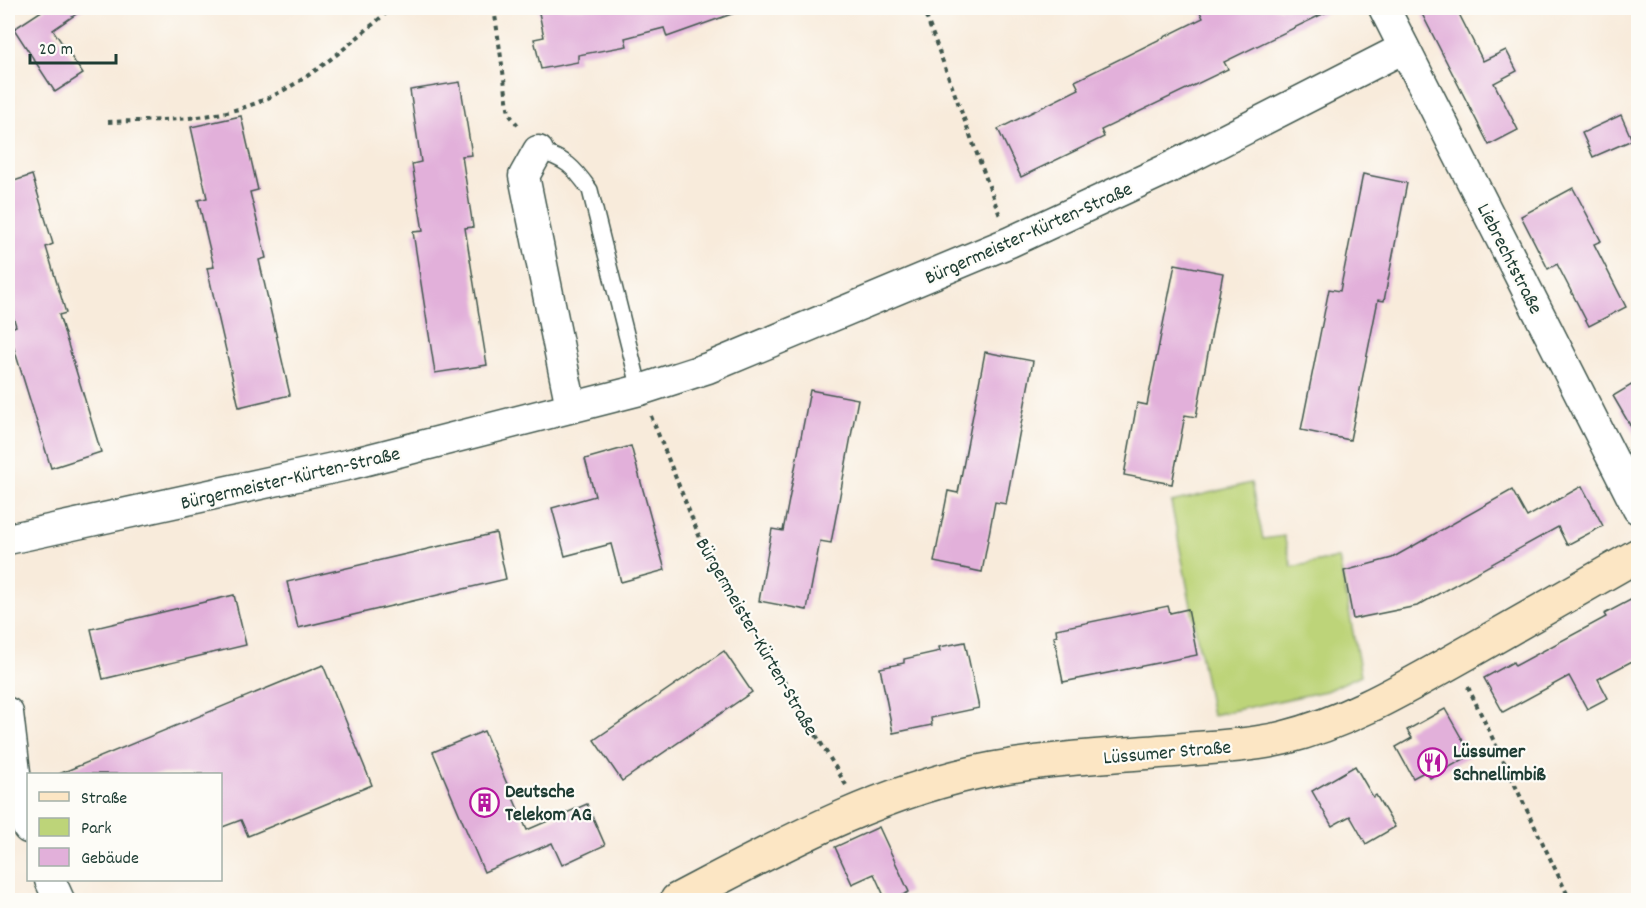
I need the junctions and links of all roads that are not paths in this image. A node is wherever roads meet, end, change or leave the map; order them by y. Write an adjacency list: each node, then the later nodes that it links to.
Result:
1 (1384, 8): 2 (street, Liebrechtstraße)
2 (1404, 48): 4 (street, Bürgermeister-Kürten-Straße); 6 (street, Liebrechtstraße)
3 (538, 151): 4 (lane); 5 (street)
4 (640, 390): 5 (street, Bürgermeister-Kürten-Straße)
5 (571, 407): 7 (street, Bürgermeister-Kürten-Straße)
6 (1638, 509)
7 (8, 539)
8 (1638, 555): 13 (main road, Lüssumer Straße)
9 (8, 713): 10 (street)
10 (27, 826)
11 (51, 881): 12 (street)
12 (59, 900)
13 (677, 900)

